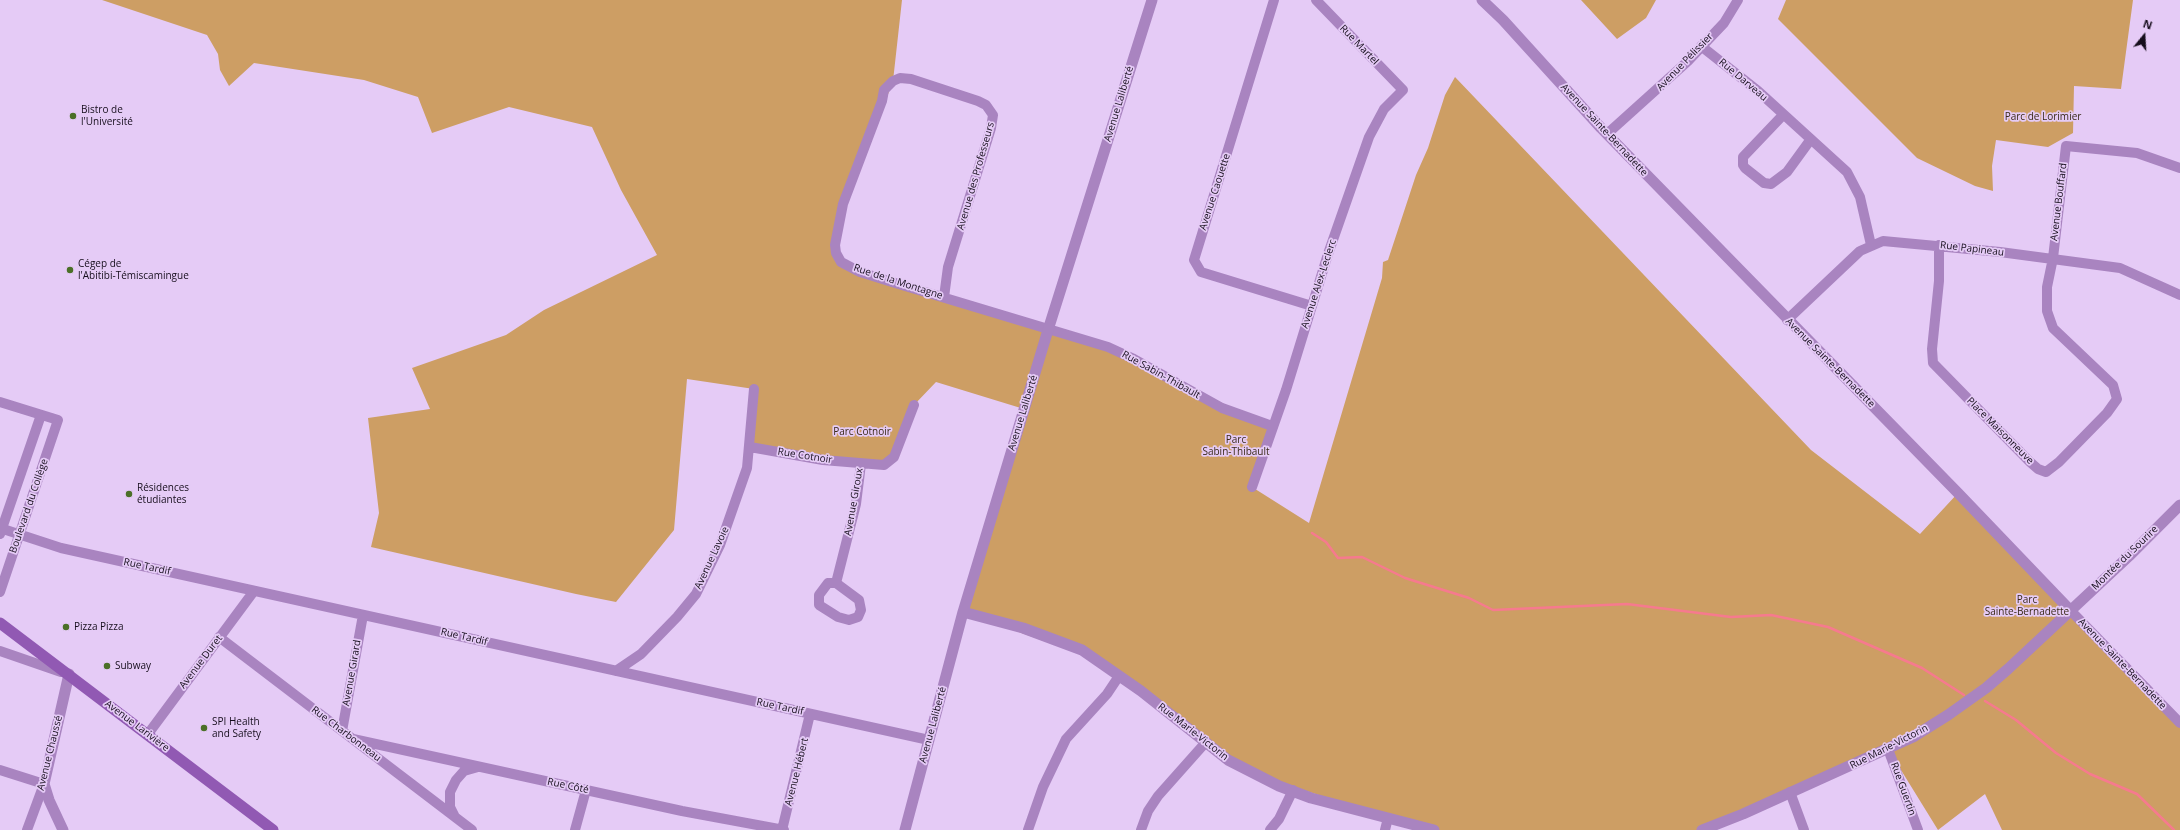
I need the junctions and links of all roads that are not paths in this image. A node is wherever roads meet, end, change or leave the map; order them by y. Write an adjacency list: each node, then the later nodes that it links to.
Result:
1 (1152, 0): 20 (street, Avenue Laliberté)
2 (1274, 0): 18 (street, Avenue Caouette)
3 (1316, 0): 8 (street, Rue Martel)
4 (1482, 0): 10 (street, Avenue Sainte-Bernadette)
5 (1738, 0): 6 (street, Avenue Pélissier)
6 (1701, 46): 9 (street, Rue Darveau); 10 (street, Avenue Pélissier)
7 (893, 81): 17 (street, Avenue des Professeurs); 17 (street, Rue de la Montagne)
8 (1403, 90): 18 (street, Avenue Alex-Leclerc)
9 (1783, 115): 11 (street, Rue Darveau); 11 (street)
10 (1607, 134): 19 (street, Avenue Sainte-Bernadette)
11 (1811, 139): 13 (street, Rue Darveau)
12 (2180, 168): 15 (street, Avenue Bouffard)
13 (1871, 245): 14 (street, Rue Papineau); 19 (street, Rue Papineau)
14 (1939, 245): 15 (street, Rue Papineau); 15 (street, Place Maisonneuve)
15 (2053, 258): 16 (street, Rue Papineau)
16 (2180, 295)
17 (944, 297): 20 (street, Rue de la Montagne)
18 (1312, 306): 25 (street, Avenue Alex-Leclerc)
19 (1787, 320): 35 (street, Avenue Sainte-Bernadette)
20 (1048, 330): 25 (street, Rue Sabin-Thibault); 36 (street, Avenue Laliberté)
21 (754, 389): 26 (street, Avenue Lavoie)
22 (0, 402): 24 (street)
23 (914, 405): 27 (street, Avenue Giroux)
24 (41, 415): 30 (street, Boulevard du Collège); 31 (street, Boulevard du Collège)
25 (1272, 426): 28 (street, Avenue Alex-Leclerc)
26 (750, 447): 27 (street, Rue Cotnoir); 41 (street, Avenue Lavoie)
27 (861, 464): 32 (street, Avenue Giroux)
28 (1252, 487)
29 (2180, 505): 35 (street, Montée du Sourire)
30 (1, 530): 31 (street, Rue Tardif)
31 (19, 534): 33 (street, Rue Tardif); 34 (street, Boulevard du Collège)
32 (836, 583)
33 (254, 590): 37 (street, Rue Tardif); 39 (street, Avenue Duret)
34 (0, 592)
35 (2071, 611): 45 (street, Avenue Sainte-Bernadette); 51 (street, Rue Marie-Victorin)
36 (963, 612): 43 (street, Rue Marie-Victorin); 49 (street, Avenue Laliberté)
37 (363, 615): 41 (street, Rue Tardif); 46 (street, Avenue Girard)
38 (0, 623): 42 (main road, Avenue Larivière)
39 (219, 637): 46 (street, Rue Charbonneau); 47 (street, Avenue Duret)
40 (0, 651): 42 (street)
41 (616, 671): 44 (street, Rue Tardif)
42 (69, 674): 47 (main road, Avenue Larivière); 54 (street, Avenue Chaussé)
43 (1119, 676): 50 (street, Rue Marie-Victorin); 67 (street)
44 (810, 714): 49 (street, Rue Tardif); 65 (street, Avenue Hébert)
45 (2180, 723)
46 (342, 731): 48 (street, Rue Charbonneau)
47 (148, 734): 60 (main road, Avenue Larivière)
48 (353, 739): 52 (street, Rue Côté); 58 (street, Rue Charbonneau)
49 (929, 740): 66 (street, Avenue Laliberté)
50 (1206, 742): 56 (street, Rue Marie-Victorin); 68 (street)
51 (1888, 749): 57 (street, Rue Marie-Victorin); 74 (street, Rue Guertin)
52 (481, 767): 55 (street, Rue Côté); 58 (street)
53 (0, 770): 54 (street)
54 (44, 784): 61 (street, Avenue Chaussé); 62 (street)
55 (586, 790): 64 (street); 65 (street, Rue Côté)
56 (1293, 790): 59 (street, Rue Marie-Victorin); 69 (street)
57 (1790, 792): 72 (street, Rue Marie-Victorin); 73 (street)
58 (455, 817): 63 (street, Rue Charbonneau)
59 (1388, 818): 70 (street); 71 (street, Rue Marie-Victorin)
60 (268, 829)
61 (27, 830)
62 (64, 830)
63 (472, 830)
64 (575, 830)
65 (783, 830)
66 (904, 830)
67 (1028, 830)
68 (1141, 830)
69 (1270, 830)
70 (1385, 830)
71 (1434, 830)
72 (1702, 830)
73 (1804, 830)
74 (1918, 830)

